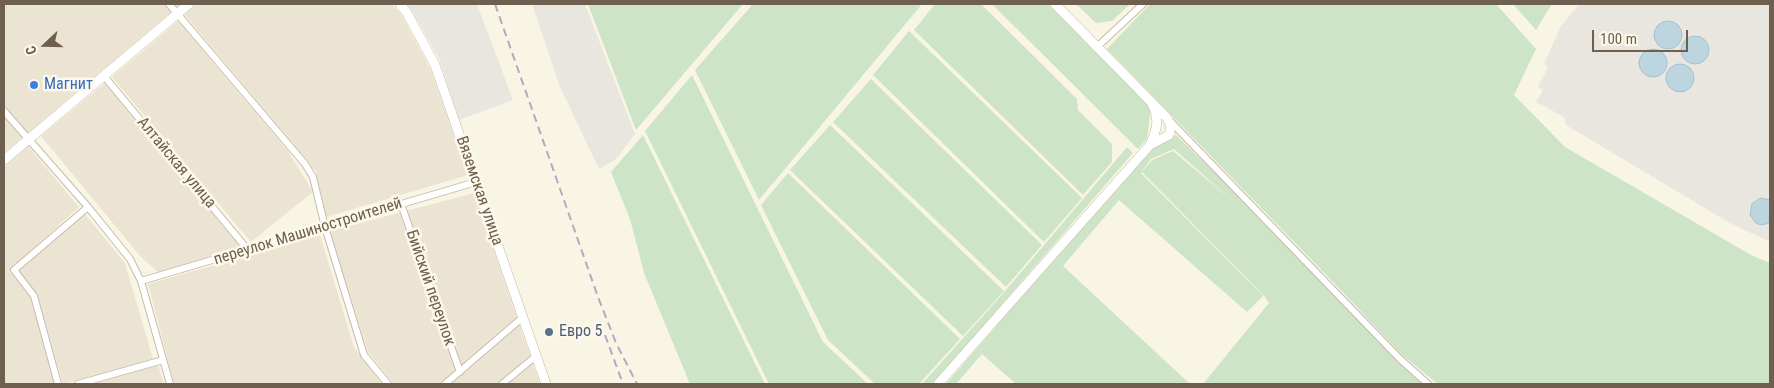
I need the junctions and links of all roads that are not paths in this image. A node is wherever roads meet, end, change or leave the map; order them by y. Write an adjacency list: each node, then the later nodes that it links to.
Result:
1 (169, 4): 6 (street)
2 (188, 4): 6 (main road)
3 (400, 4): 15 (main road, Вяземская улица)
4 (1055, 4): 7 (main road)
5 (1143, 4): 7 (street)
6 (177, 13): 8 (main road); 18 (street)
7 (1098, 46): 9 (main road)
8 (104, 76): 12 (main road); 19 (street, Алтайская улица)
9 (1150, 100): 11 (main road); 13 (main road)
10 (4, 110): 12 (street)
11 (1167, 118): 13 (main road); 33 (street)
12 (29, 140): 14 (main road); 17 (street)
13 (1150, 145): 32 (main road)
14 (4, 160)
15 (476, 182): 16 (street, переулок Машиностроителей); 21 (main road, Вяземская улица)
16 (401, 204): 18 (street, переулок Машиностроителей); 24 (street, Бийский переулок)
17 (88, 207): 20 (street); 25 (street)
18 (325, 227): 19 (street, переулок Машиностроителей); 28 (street)
19 (248, 250): 20 (street, переулок Машиностроителей)
20 (141, 281): 23 (street)
21 (522, 318): 22 (main road, Вяземская улица); 24 (street)
22 (536, 356): 30 (street); 31 (main road, Вяземская улица)
23 (163, 360): 26 (street); 27 (street)
24 (460, 372): 29 (street)
25 (58, 384)
26 (78, 384)
27 (170, 384)
28 (388, 384)
29 (445, 384)
30 (502, 384)
31 (546, 384)
32 (938, 384)
33 (1428, 384)

